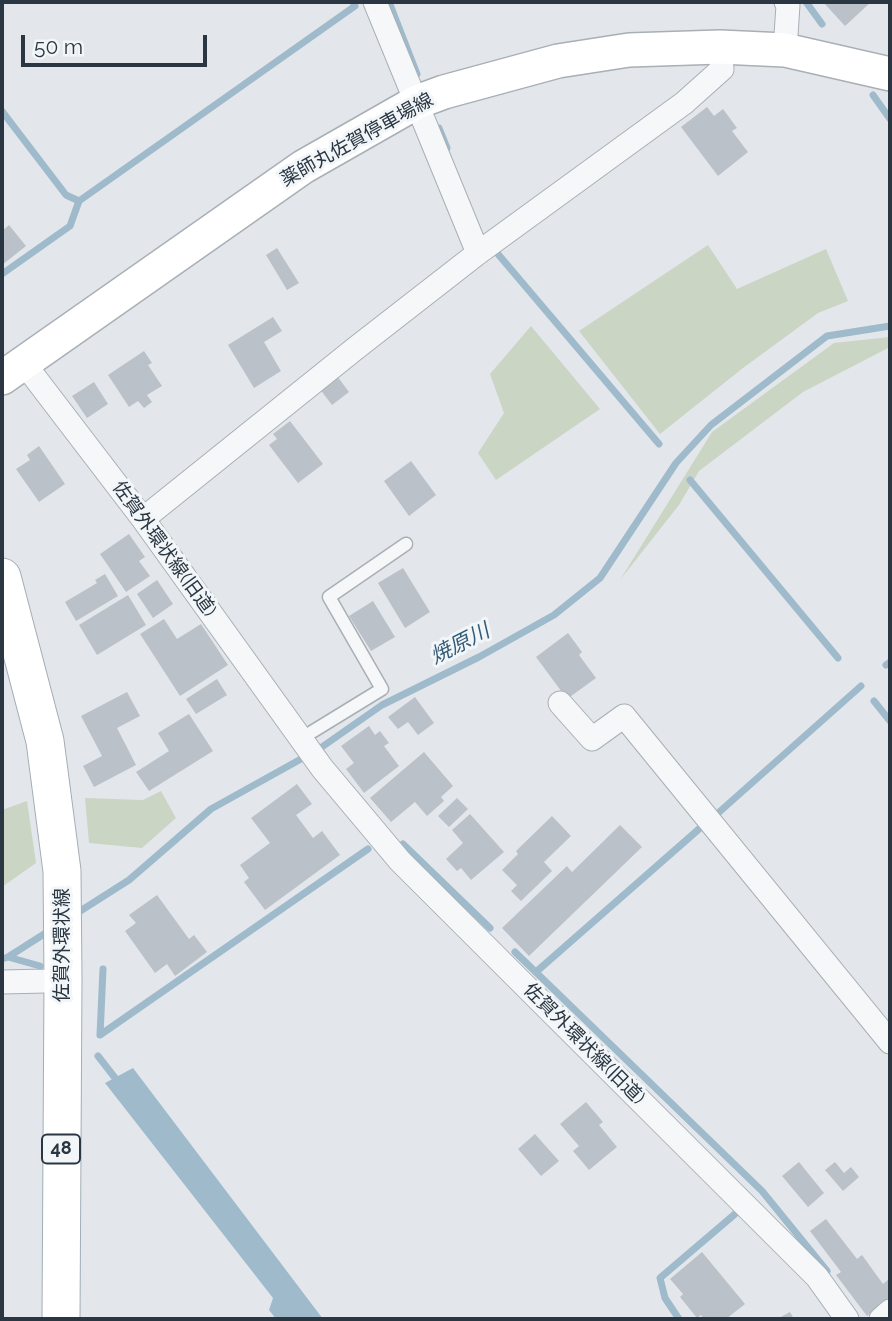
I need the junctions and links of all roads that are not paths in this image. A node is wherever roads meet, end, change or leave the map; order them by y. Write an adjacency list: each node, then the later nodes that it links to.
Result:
1 (375, 2): 6 (street)
2 (786, 2): 4 (street)
3 (720, 47): 4 (main road, 薬師丸佐賀停車場線); 6 (main road, 薬師丸佐賀停車場線); 7 (street)
4 (785, 50): 5 (main road, 薬師丸佐賀停車場線)
5 (890, 74)
6 (417, 102): 7 (street); 8 (main road, 薬師丸佐賀停車場線)
7 (478, 253): 9 (street)
8 (12, 370): 9 (street, 佐賀外環状線(旧道))
9 (143, 520): 13 (street, 佐賀外環状線(旧道))
10 (406, 544): 13 (lane)
11 (2, 577): 14 (main road, 佐賀外環状線 / 48)
12 (560, 703): 16 (street)
13 (302, 738): 19 (street, 佐賀外環状線(旧道))
14 (63, 979): 15 (street); 18 (main road, 佐賀外環状線 / 48)
15 (2, 982)
16 (890, 1042)
17 (890, 1311): 20 (street)
18 (61, 1319)
19 (847, 1319)
20 (881, 1319)

